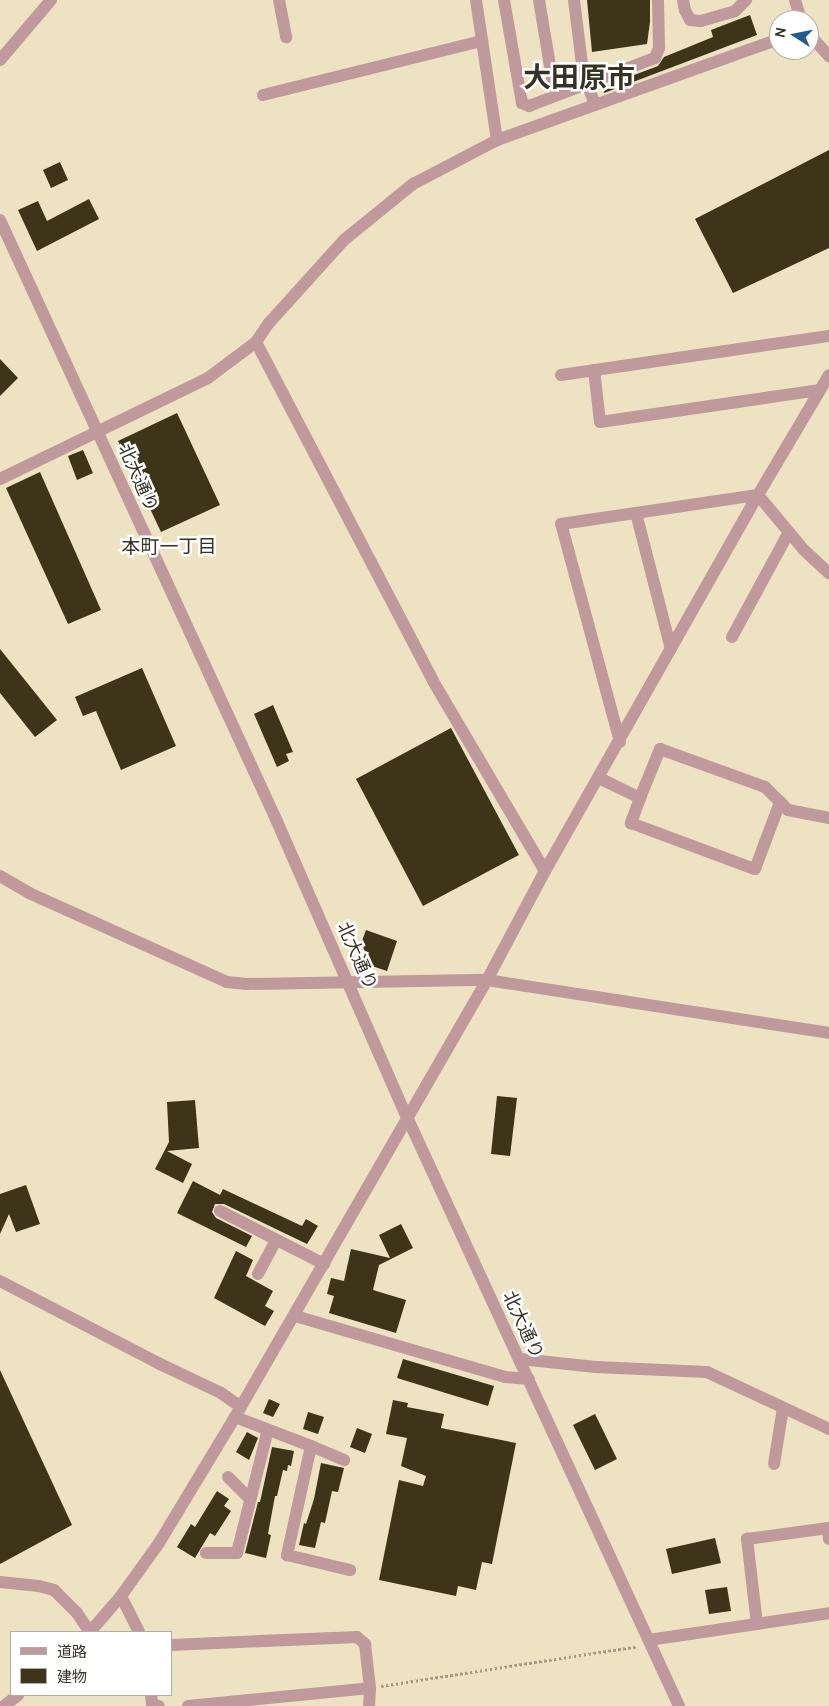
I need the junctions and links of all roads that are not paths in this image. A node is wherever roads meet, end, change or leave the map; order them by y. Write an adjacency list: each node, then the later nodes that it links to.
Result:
1 (51, 0): 15 (street)
2 (279, 0): 10 (street)
3 (476, 0): 11 (street)
4 (504, 0): 18 (street)
5 (539, 0): 18 (street)
6 (574, 0): 16 (street)
7 (658, 0): 16 (street)
8 (683, 0): 9 (street)
9 (746, 0)
10 (286, 38)
11 (482, 41): 17 (street); 20 (street)
12 (769, 43): 19 (street)
13 (819, 45): 14 (street)
14 (829, 56)
15 (0, 60)
16 (588, 84): 18 (street); 19 (street)
17 (263, 95)
18 (555, 96)
19 (595, 105): 20 (street)
20 (497, 140): 23 (street)
21 (0, 220): 28 (street, 北大通り)
22 (829, 336): 24 (street)
23 (256, 342): 28 (street); 41 (street)
24 (594, 370): 25 (street); 27 (street)
25 (561, 375)
26 (829, 375): 27 (street)
27 (819, 390): 30 (street)
28 (98, 430): 29 (street); 44 (street, 北大通り)
29 (0, 479)
30 (758, 495): 31 (street); 32 (street); 35 (street)
31 (636, 513): 35 (street); 36 (street)
32 (789, 532): 33 (street); 34 (street)
33 (829, 573)
34 (732, 637)
35 (672, 649): 36 (street)
36 (620, 742): 37 (street)
37 (599, 778): 38 (street); 41 (street)
38 (640, 798): 39 (street); 39 (street)
39 (780, 802): 40 (street)
40 (829, 818)
41 (545, 871): 43 (street)
42 (0, 876): 44 (street)
43 (487, 980): 44 (street); 45 (street); 46 (street)
44 (349, 981): 46 (street, 北大通り)
45 (829, 1033)
46 (407, 1117): 49 (street); 53 (street, 北大通り)
47 (220, 1211): 48 (street)
48 (276, 1240): 49 (street); 50 (street)
49 (324, 1264): 52 (street)
50 (258, 1274)
51 (0, 1281): 56 (street)
52 (295, 1316): 54 (street); 56 (street)
53 (520, 1359): 54 (street, 北大通り); 55 (street)
54 (529, 1379): 74 (street, 北大通り)
55 (783, 1408): 57 (street); 61 (street)
56 (238, 1412): 58 (street); 68 (street)
57 (829, 1429)
58 (268, 1430): 59 (street); 63 (street)
59 (311, 1446): 60 (street); 66 (street)
60 (344, 1460)
61 (774, 1464)
62 (228, 1477): 63 (street)
63 (250, 1500): 65 (street)
64 (829, 1539): 70 (street)
65 (206, 1553)
66 (350, 1570)
67 (0, 1582): 71 (street)
68 (121, 1596): 72 (street); 73 (street)
69 (829, 1613): 70 (street)
70 (757, 1624): 74 (street)
71 (89, 1631)
72 (91, 1631)
73 (138, 1631)
74 (649, 1640): 83 (street, 北大通り)
75 (172, 1645): 76 (street)
76 (370, 1688): 81 (street); 82 (street)
77 (17, 1696): 79 (street)
78 (151, 1696): 80 (street)
79 (4, 1706)
80 (159, 1706)
81 (188, 1706)
82 (369, 1706)
83 (679, 1706)

